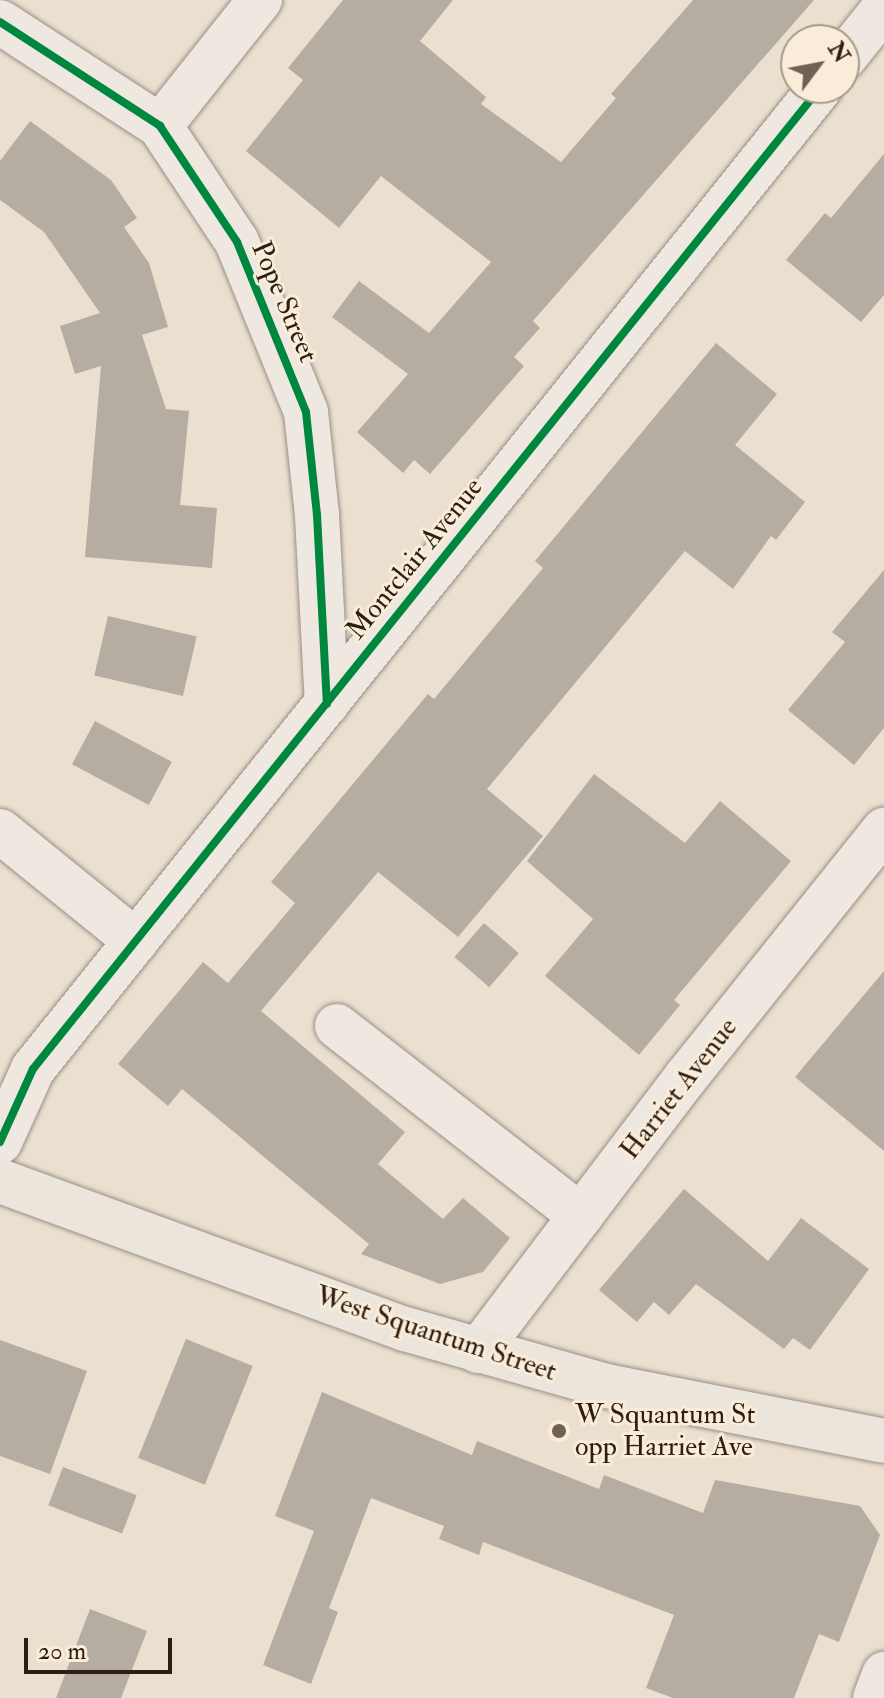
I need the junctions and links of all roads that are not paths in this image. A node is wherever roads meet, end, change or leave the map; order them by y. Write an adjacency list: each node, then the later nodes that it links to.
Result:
1 (260, 0): 6 (street)
2 (884, 8): 4 (street)
3 (0, 22): 6 (street, Pope Street)
4 (860, 38)
5 (807, 104): 7 (street, Montclair Avenue)
6 (160, 126): 7 (street, Pope Street)
7 (327, 704): 10 (street, Montclair Avenue)
8 (884, 830): 14 (street, Harriet Avenue)
9 (0, 831): 10 (street)
10 (136, 941): 12 (street, Montclair Avenue)
11 (337, 1026): 14 (street)
12 (0, 1142)
13 (0, 1181): 15 (main road, West Squantum Street)
14 (581, 1216): 15 (street, Harriet Avenue)
15 (478, 1351): 16 (main road, West Squantum Street)
16 (884, 1441)
17 (884, 1674): 18 (street)
18 (875, 1698)

